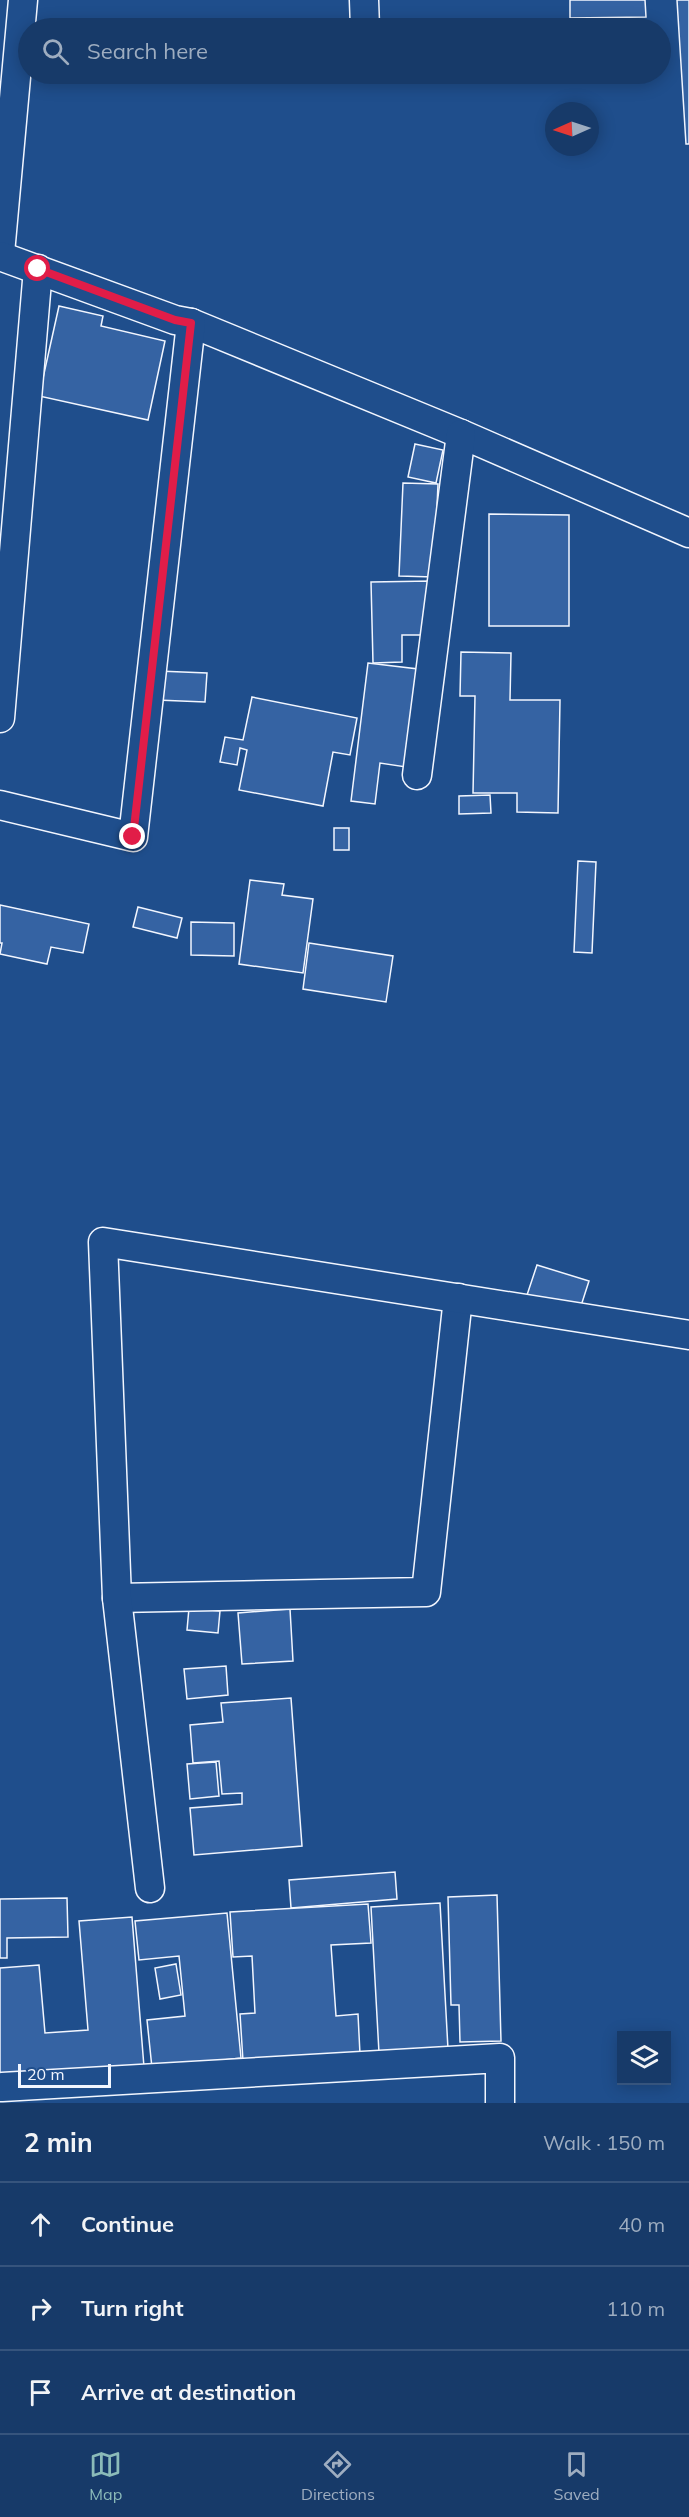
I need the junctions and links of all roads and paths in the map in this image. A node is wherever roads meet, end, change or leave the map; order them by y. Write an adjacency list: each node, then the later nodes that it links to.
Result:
1 (23, 0): 3 (street)
2 (364, 0): 4 (street)
3 (21, 18)
4 (365, 18)
5 (18, 55): 6 (street)
6 (0, 254): 7 (street)
7 (38, 269): 8 (street); 11 (street)
8 (191, 323): 9 (street); 13 (street)
9 (461, 434): 10 (street); 12 (street)
10 (689, 533)
11 (0, 718)
12 (417, 775)
13 (0, 805)
14 (458, 1298): 15 (street); 16 (street); 16 (street)
15 (689, 1335)
16 (117, 1598): 17 (street)
17 (150, 1888)
18 (2, 2087): 19 (street)
19 (500, 2103)

